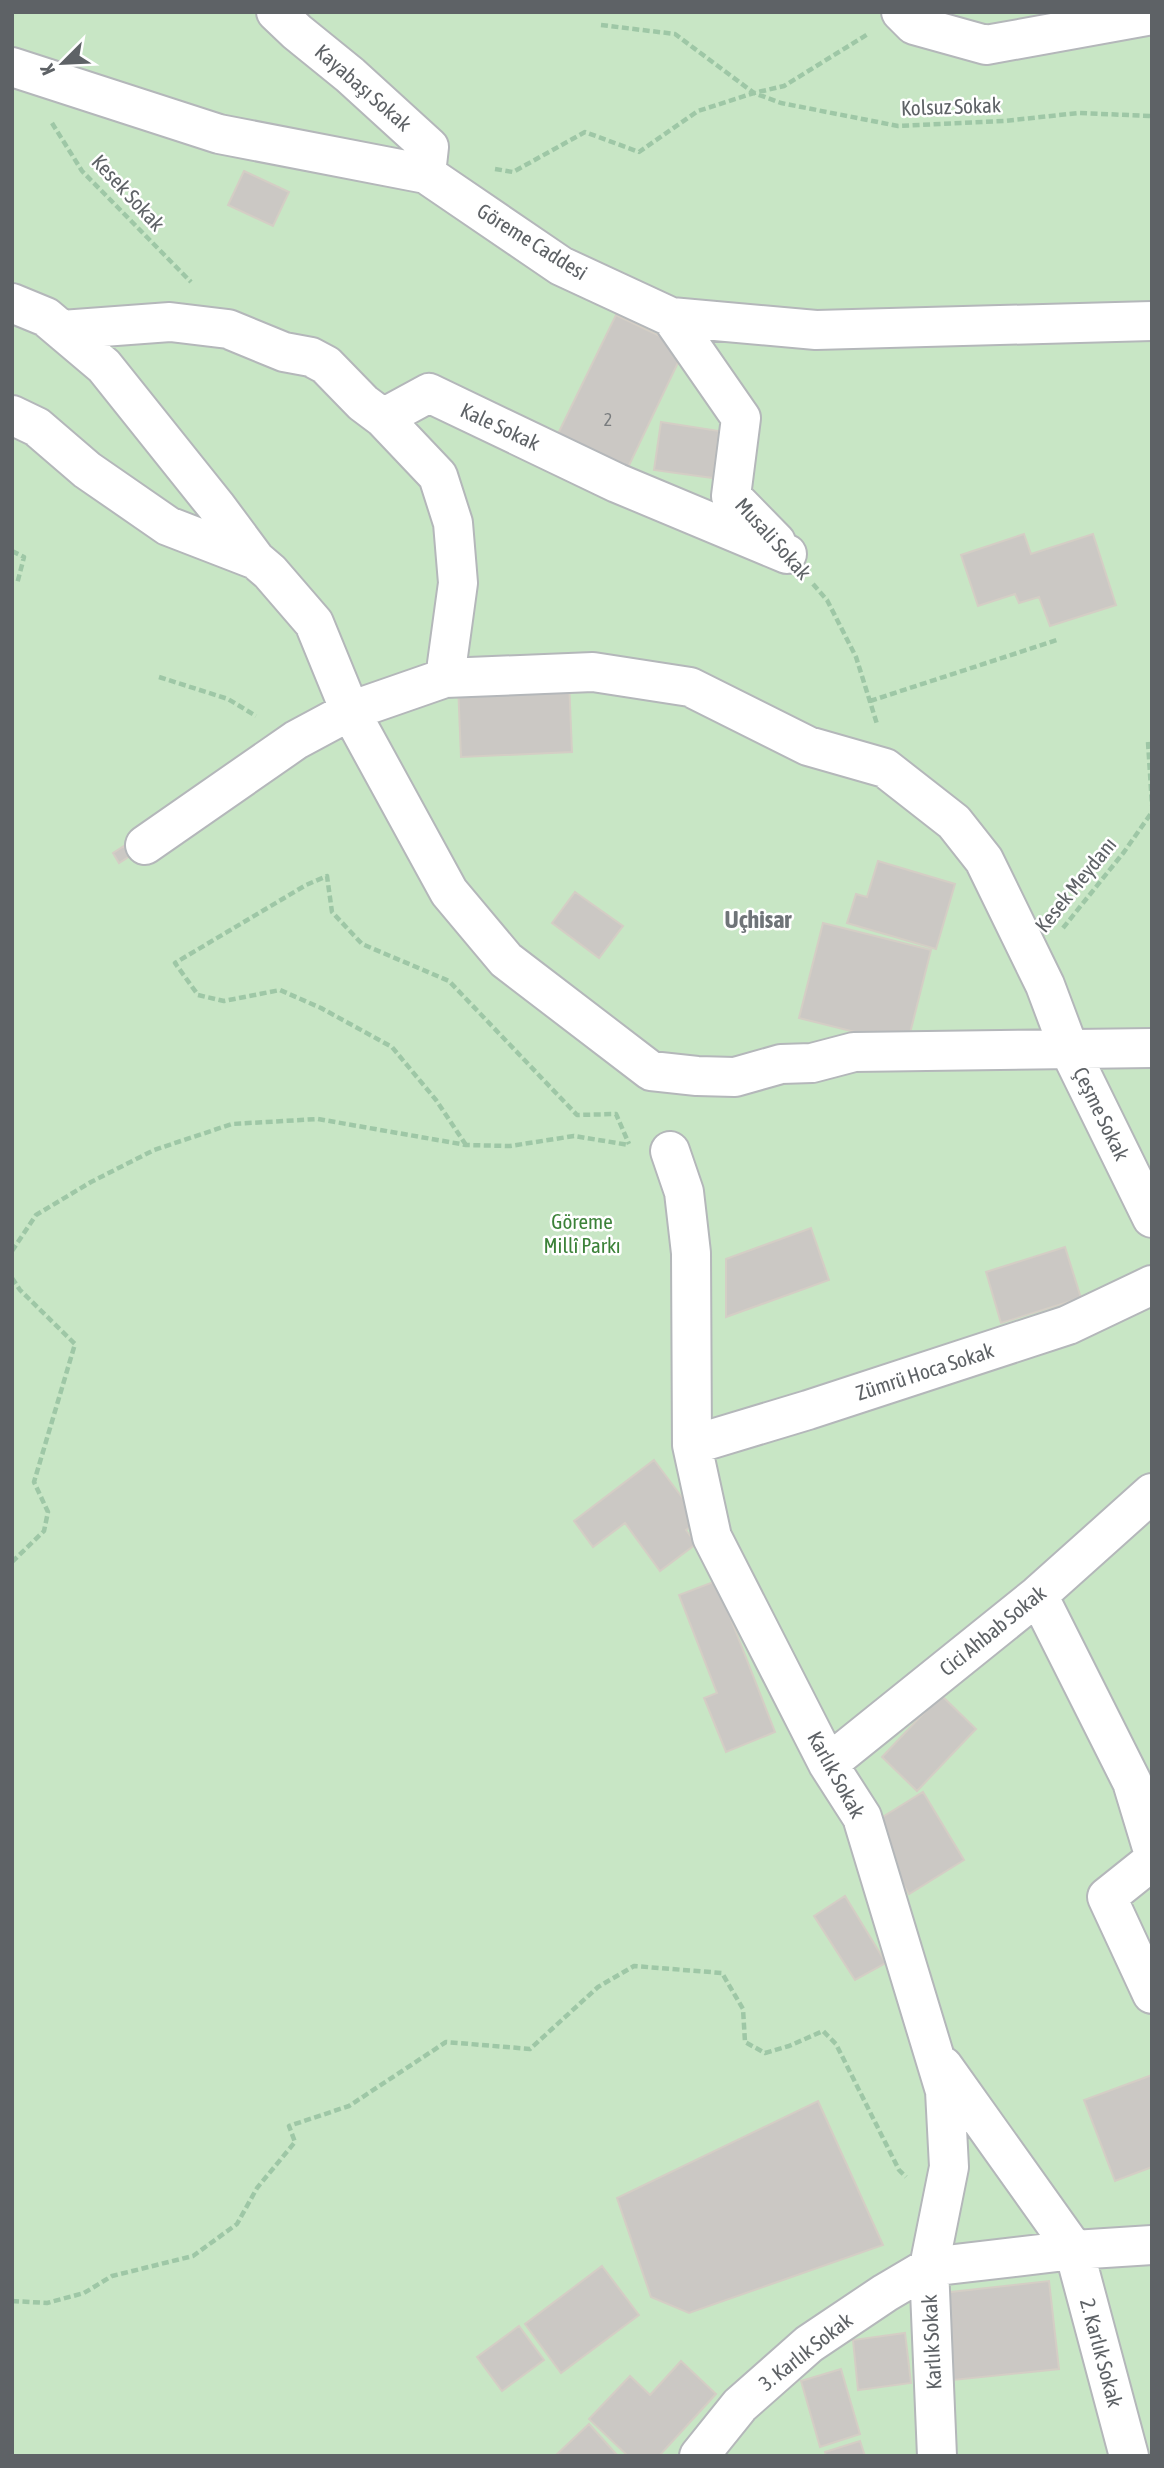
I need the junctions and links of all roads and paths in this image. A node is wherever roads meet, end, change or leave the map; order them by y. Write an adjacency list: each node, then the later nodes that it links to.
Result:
1 (276, 12): 9 (street, Kayabaşı Sokak)
2 (901, 12): 3 (street); 6 (path)
3 (1152, 15)
4 (601, 25): 6 (path, Kolsuz Sokak)
5 (15, 68): 9 (street, Göreme Caddesi); 13 (path, Kesek Sokak)
6 (754, 93): 7 (path, Kolsuz Sokak); 8 (path)
7 (1152, 116)
8 (491, 168)
9 (426, 173): 11 (street, Göreme Caddesi)
10 (12, 303): 14 (street)
11 (671, 317): 12 (street, Göreme Caddesi); 18 (street, Musali Sokak)
12 (1152, 321)
13 (228, 329): 14 (street); 16 (street)
14 (62, 330): 19 (street)
15 (12, 415): 19 (street)
16 (383, 418): 18 (street, Kale Sokak); 23 (street)
17 (12, 551): 20 (path)
18 (787, 554): 25 (path, Musali Sokak)
19 (256, 560): 26 (street)
20 (17, 584)
21 (1057, 640): 25 (path)
22 (159, 677): 24 (path)
23 (445, 678): 26 (street); 28 (street)
24 (228, 699)
25 (870, 701): 28 (path, Musali Sokak)
26 (350, 711): 31 (street); 34 (street)
27 (1148, 742): 29 (path)
28 (885, 768): 32 (street, Çeşme Sokak)
29 (1152, 805)
30 (1152, 812): 32 (path, Kesek Meydanı)
31 (145, 845)
32 (1045, 985): 34 (street, Çeşme Sokak)
33 (1152, 1048): 34 (street)
34 (1069, 1049): 37 (street, Çeşme Sokak)
35 (466, 1145): 35 (path); 38 (path)
36 (670, 1151): 41 (street, Karlık Sokak)
37 (1152, 1217)
38 (12, 1251)
39 (12, 1278): 43 (path)
40 (1152, 1285): 41 (street, Zümrü Hoca Sokak)
41 (692, 1445): 45 (street, Karlık Sokak)
42 (1152, 1493): 44 (street, Cici Ahbab Sokak)
43 (12, 1562)
44 (1038, 1595): 45 (street, Cici Ahbab Sokak); 46 (street)
45 (828, 1764): 49 (street, Karlık Sokak)
46 (1152, 1848)
47 (1152, 1861): 48 (street)
48 (1152, 1994)
49 (932, 2050): 52 (street); 53 (street, Karlık Sokak)
50 (899, 2170): 54 (path)
51 (1152, 2245): 52 (street)
52 (1074, 2250): 53 (street); 57 (street, 2. Karlık Sokak)
53 (929, 2267): 55 (street, 3. Karlık Sokak); 56 (street, Karlık Sokak)
54 (12, 2301)
55 (699, 2456)
56 (937, 2456)
57 (1129, 2456)

